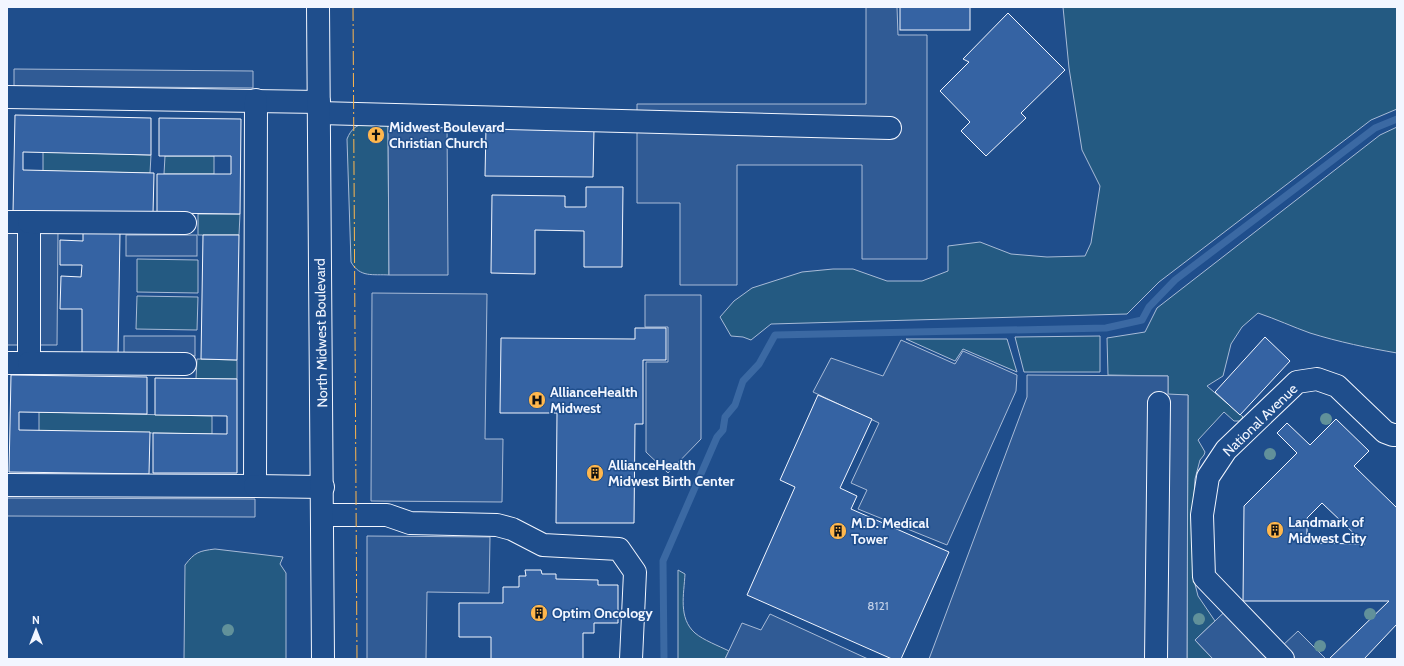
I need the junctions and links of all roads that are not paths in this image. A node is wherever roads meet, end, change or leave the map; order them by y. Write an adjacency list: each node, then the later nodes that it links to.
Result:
1 (318, 7): 4 (street, North Midwest Boulevard)
2 (7, 97): 3 (street)
3 (256, 100): 4 (street); 15 (street)
4 (319, 107): 5 (street); 16 (street, North Midwest Boulevard)
5 (890, 128)
6 (7, 222): 7 (street)
7 (29, 222): 8 (street); 10 (street)
8 (185, 223)
9 (7, 363): 10 (street)
10 (29, 363): 11 (street)
11 (185, 364)
12 (1160, 403): 20 (street)
13 (1397, 435): 21 (street, National Avenue)
14 (7, 485): 15 (street)
15 (255, 486): 16 (street)
16 (323, 487): 17 (street, North Midwest Boulevard)
17 (323, 515): 18 (street, North Midwest Boulevard); 19 (street)
18 (323, 659)
19 (631, 659)
20 (1156, 659)
21 (1283, 659)

